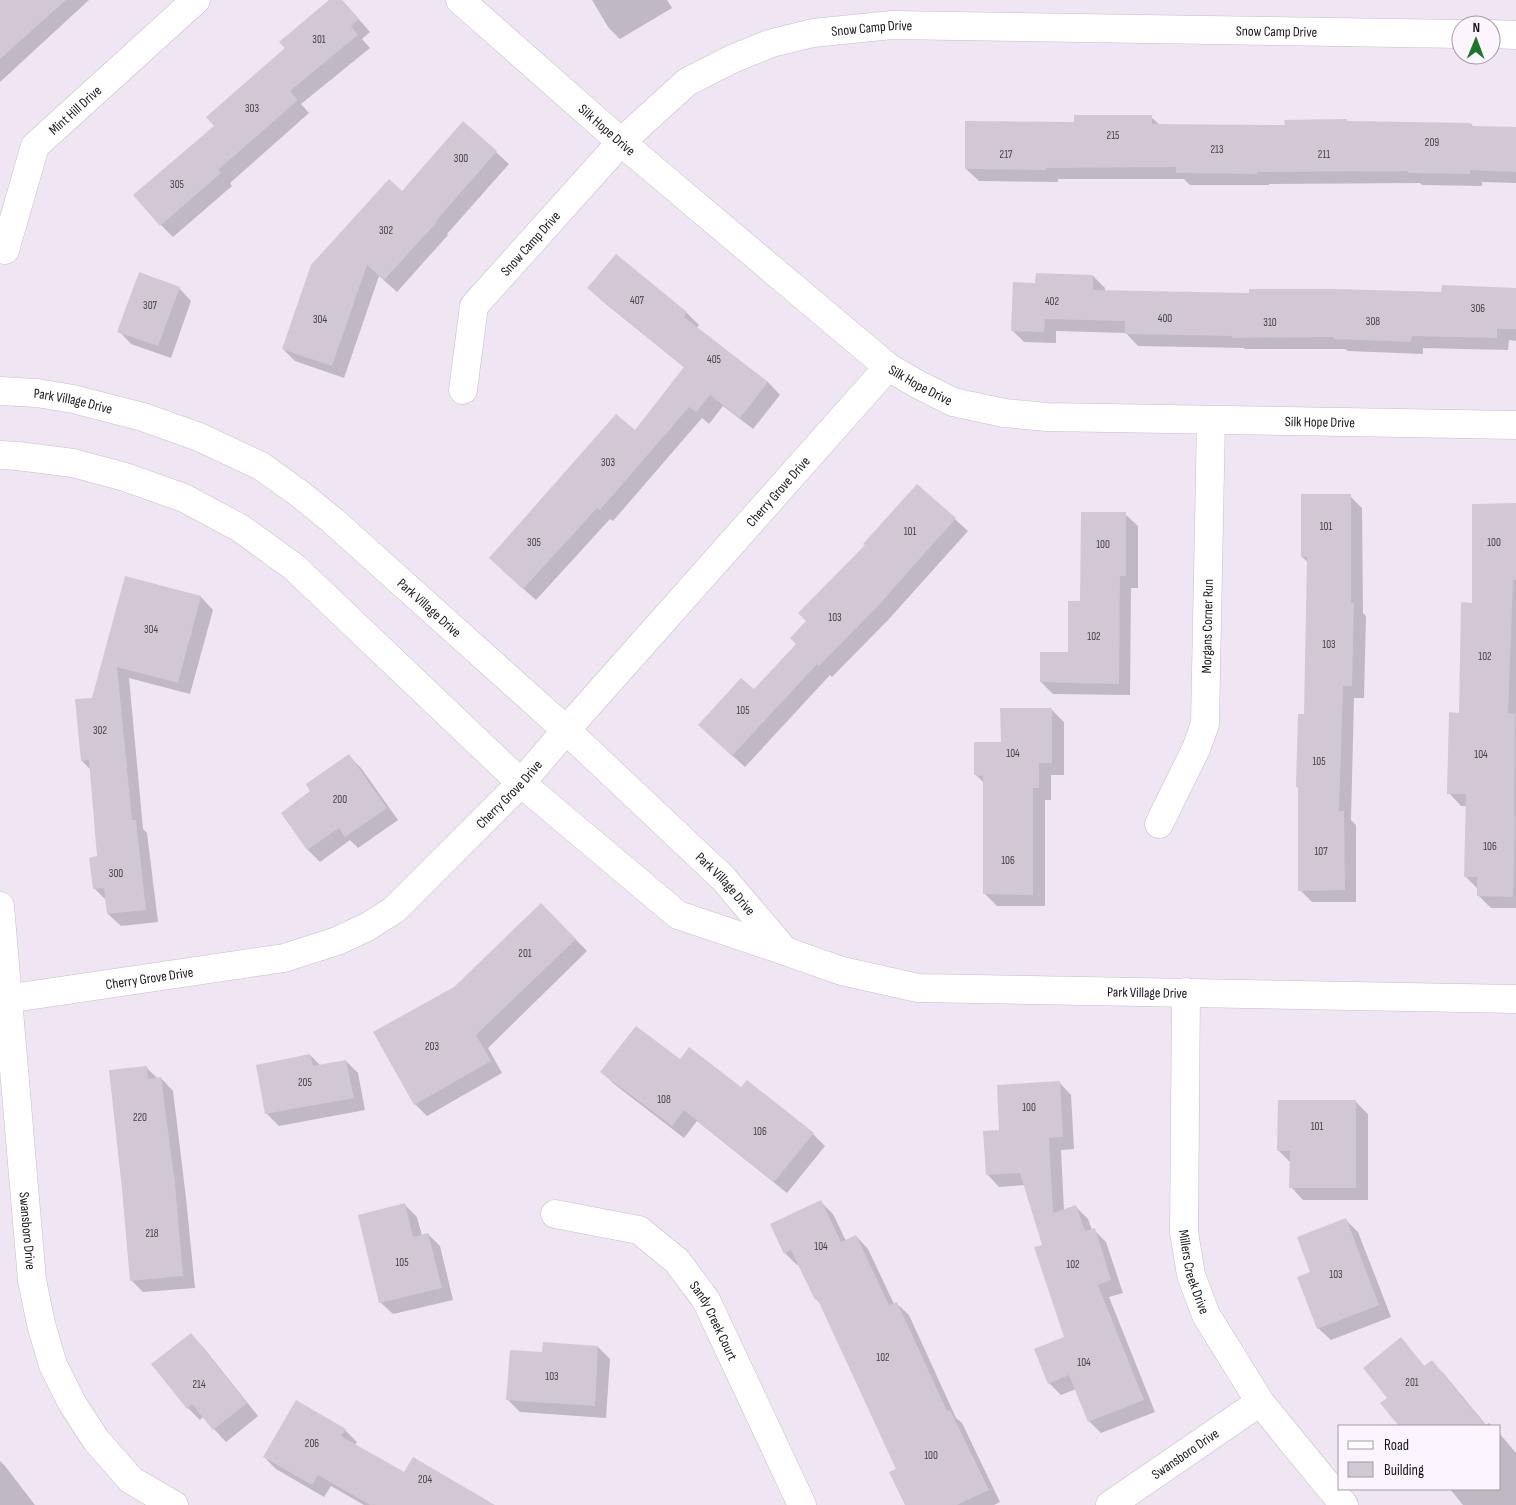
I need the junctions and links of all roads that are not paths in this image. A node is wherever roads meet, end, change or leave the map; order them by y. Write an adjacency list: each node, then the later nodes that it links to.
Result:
1 (196, 0): 7 (street, Mint Hill Drive)
2 (460, 0): 6 (street, Silk Hope Drive)
3 (1451, 34): 6 (street, Snow Camp Drive)
4 (1501, 34): 5 (street)
5 (1516, 35)
6 (621, 142): 8 (street, Silk Hope Drive); 10 (street, Snow Camp Drive)
7 (5, 250)
8 (888, 367): 11 (street, Silk Hope Drive); 14 (street, Cherry Grove Drive)
9 (0, 390): 14 (street, Park Village Drive)
10 (463, 390)
11 (1211, 420): 12 (street, Silk Hope Drive); 16 (street, Morgans Corner Run)
12 (1516, 425)
13 (0, 455): 15 (street, Park Village Drive)
14 (566, 730): 15 (street, Cherry Grove Drive); 18 (street, Park Village Drive)
15 (521, 783): 18 (street, Park Village Drive); 20 (street, Cherry Grove Drive)
16 (1159, 824)
17 (0, 906): 20 (street, Swansboro Drive)
18 (784, 950): 19 (street, Park Village Drive)
19 (1186, 992): 21 (street, Park Village Drive); 23 (street, Millers Creek Drive)
20 (4, 999): 24 (street, Swansboro Drive)
21 (1516, 999)
22 (555, 1214): 25 (street, Sandy Creek Court)
23 (1260, 1402): 26 (street, Swansboro Drive); 27 (street, Millers Creek Drive)
24 (174, 1505)
25 (802, 1505)
26 (1110, 1505)
27 (1344, 1505)

